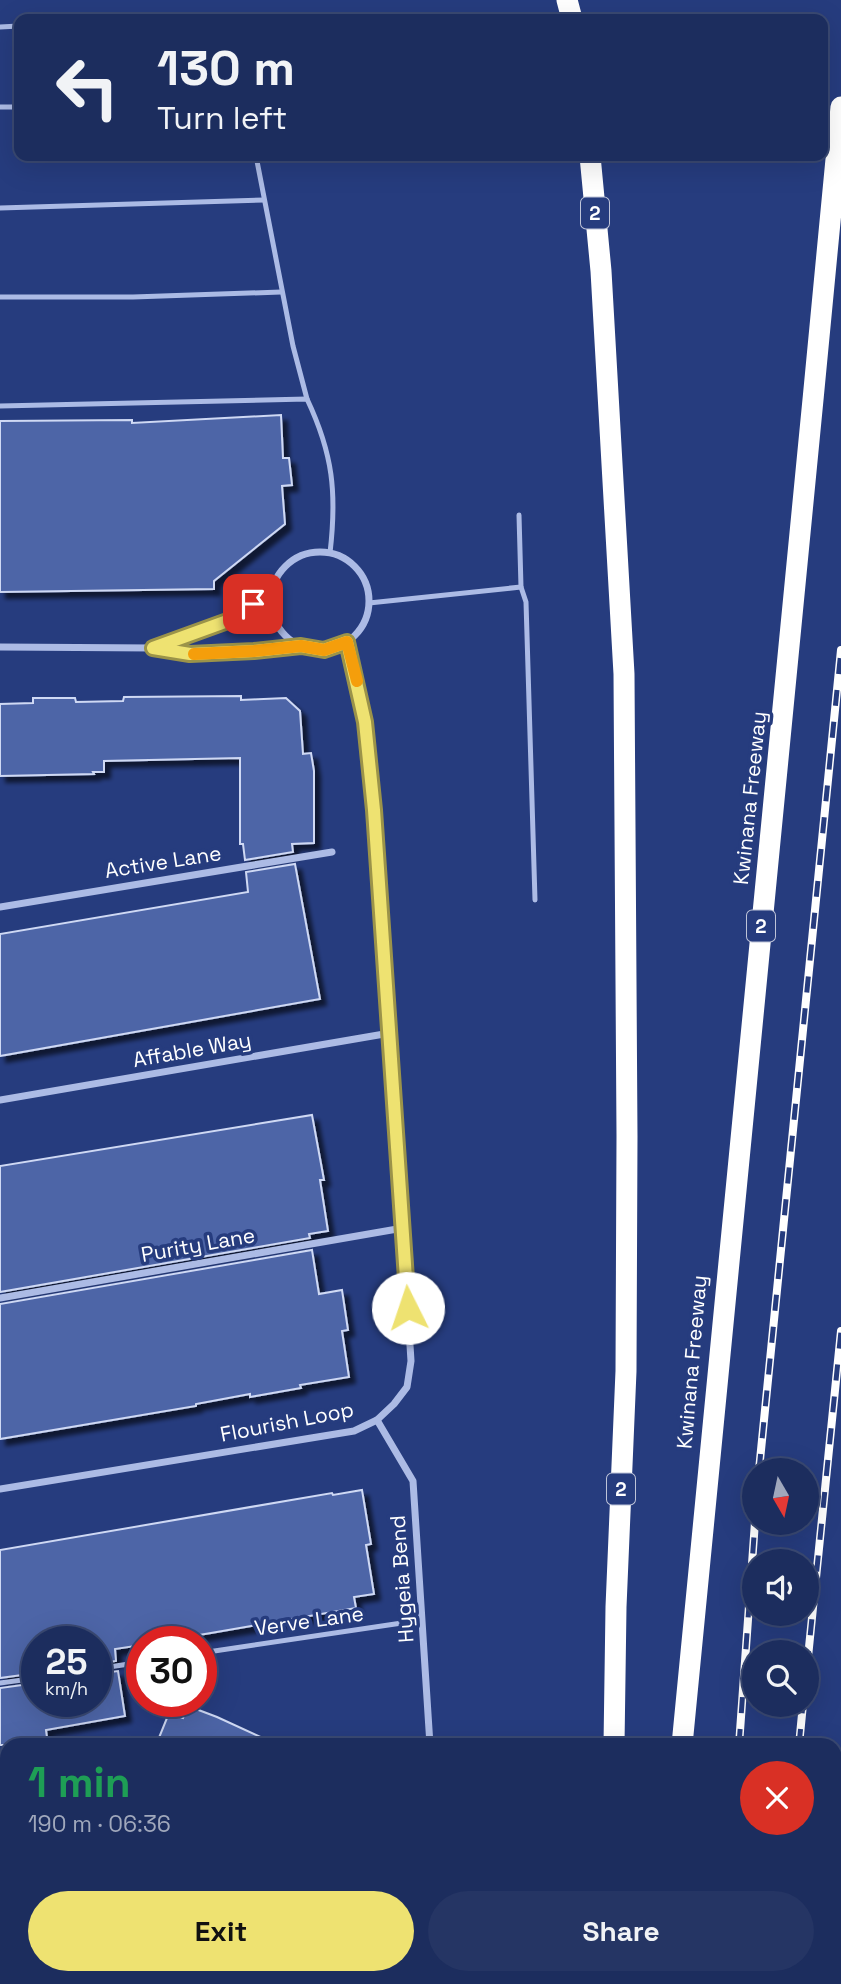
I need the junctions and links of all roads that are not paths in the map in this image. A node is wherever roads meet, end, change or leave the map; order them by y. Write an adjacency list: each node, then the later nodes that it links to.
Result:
1 (841, 107): 34 (highway, Kwinana Freeway / 2)
2 (257, 161): 4 (lane)
3 (590, 161): 33 (highway, 2)
4 (264, 200): 5 (lane); 6 (lane)
5 (0, 208)
6 (281, 292): 7 (lane); 8 (lane)
7 (0, 297)
8 (306, 399): 9 (lane); 11 (lane)
9 (0, 406)
10 (519, 515): 12 (lane)
11 (330, 553): 13 (street); 14 (street)
12 (521, 587): 14 (lane); 20 (lane)
13 (273, 589): 16 (street); 18 (street)
14 (369, 603): 15 (street)
15 (347, 642): 16 (street); 22 (street, Flourish Loop)
16 (301, 646): 18 (street)
17 (0, 647): 18 (street)
18 (153, 648)
19 (332, 852): 21 (street, Active Lane)
20 (535, 901)
21 (0, 907)
22 (390, 1033): 23 (street, Affable Way); 24 (street, Flourish Loop)
23 (0, 1100)
24 (402, 1228): 25 (street, Purity Lane); 26 (street, Flourish Loop)
25 (0, 1297)
26 (377, 1420): 27 (street, Flourish Loop); 28 (street, Hygeia Bend)
27 (0, 1489)
28 (422, 1620): 29 (lane, Verve Lane); 32 (street, Hygeia Bend)
29 (217, 1651)
30 (21, 1680): 31 (lane)
31 (0, 1683)
32 (430, 1738)
33 (614, 1738)
34 (683, 1738)

